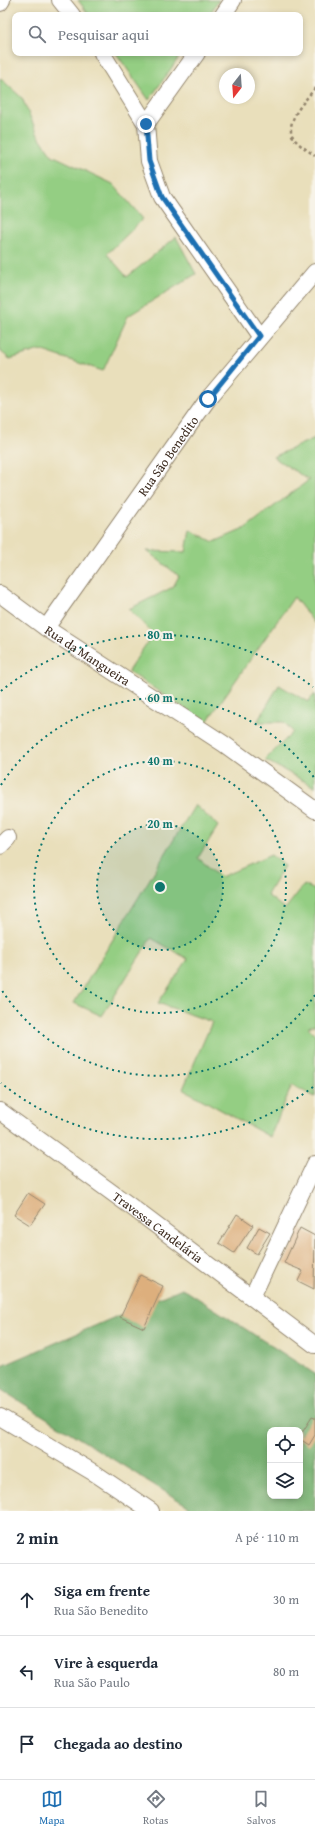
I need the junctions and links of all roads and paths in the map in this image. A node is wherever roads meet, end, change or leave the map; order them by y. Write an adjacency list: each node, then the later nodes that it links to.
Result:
1 (2, 0): 4 (street)
2 (60, 0): 5 (street)
3 (233, 0): 6 (street)
4 (0, 3)
5 (70, 12)
6 (225, 12)
7 (104, 56): 10 (street)
8 (195, 56): 10 (street)
9 (315, 88): 11 (path)
10 (146, 124): 13 (street)
11 (315, 156)
12 (315, 272): 13 (street, Rua São Benedito)
13 (259, 336): 15 (street, Rua São Benedito)
14 (0, 594): 15 (street, Rua da Mangueira)
15 (46, 628): 16 (street, Rua da Mangueira)
16 (315, 810)
17 (0, 1111): 19 (street, Travessa Candelária)
18 (315, 1164): 19 (street)
19 (252, 1297): 20 (street, Travessa Candelária)
20 (315, 1345)
21 (0, 1417): 22 (street)
22 (151, 1511)

